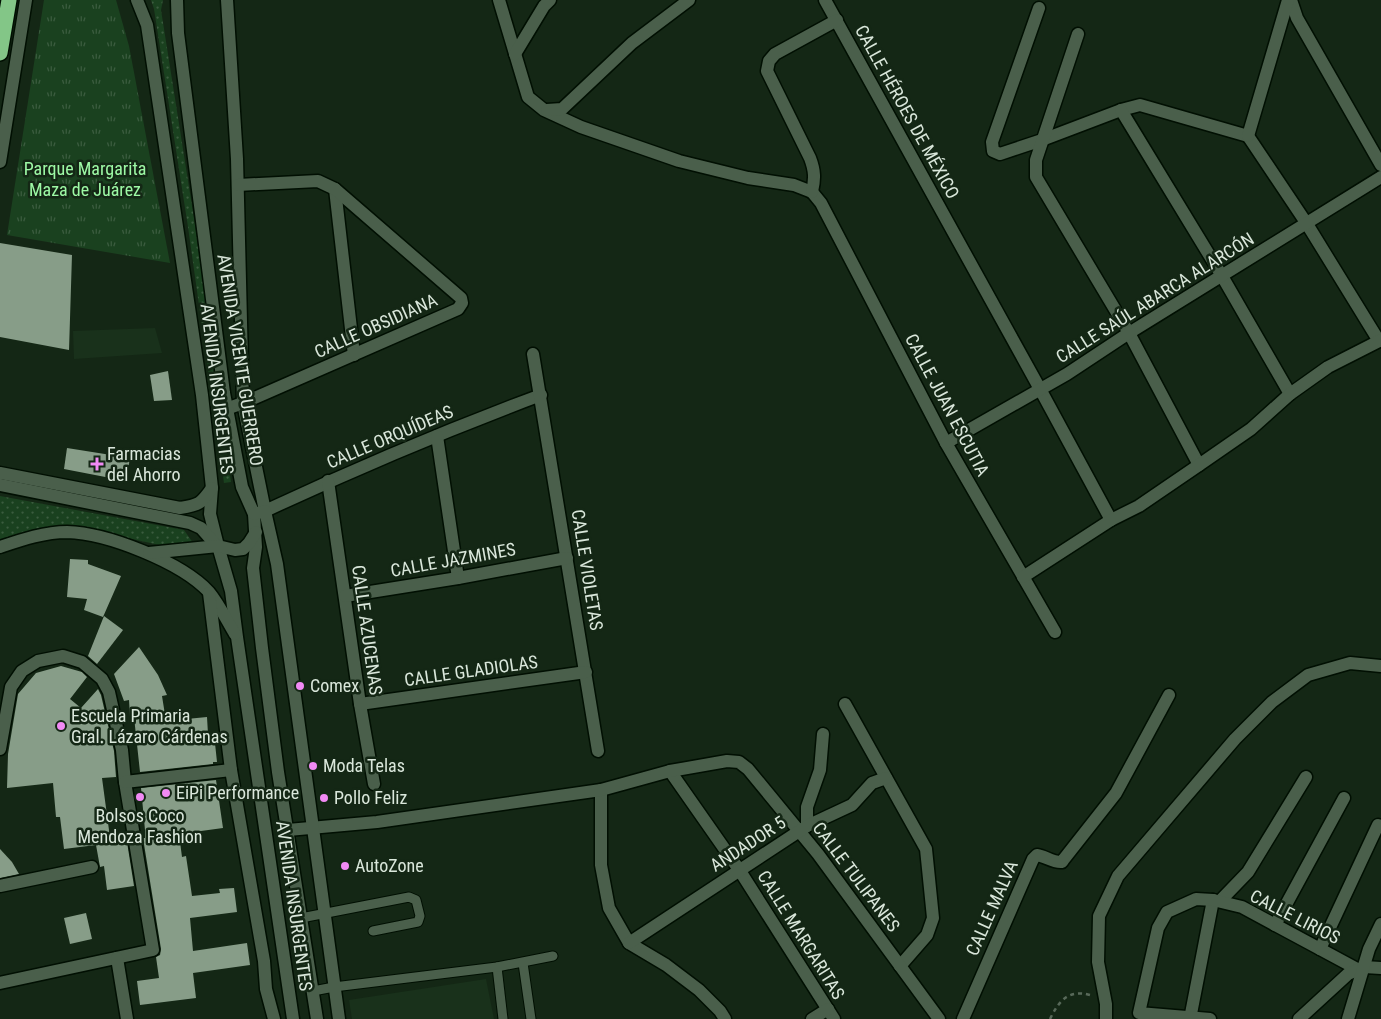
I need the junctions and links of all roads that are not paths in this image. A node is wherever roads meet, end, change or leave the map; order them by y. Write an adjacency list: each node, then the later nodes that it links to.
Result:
1 (9, 0): 14 (highway)
2 (15, 0): 14 (highway)
3 (26, 0): 22 (street)
4 (137, 0): 45 (street, AVENIDA INSURGENTES)
5 (177, 0): 38 (street, AVENIDA VICENTE GUERRERO)
6 (228, 0): 25 (street)
7 (499, 0): 17 (street)
8 (550, 0): 17 (street)
9 (689, 0): 18 (street)
10 (825, 0): 13 (street)
11 (1289, 0): 20 (street); 23 (street)
12 (1039, 8): 21 (street)
13 (837, 20): 27 (street, CALLE HÉROES DE MÉXICO); 34 (street, CALLE HÉROES DE MÉXICO)
14 (4, 29): 16 (highway)
15 (1078, 34): 21 (street)
16 (0, 53)
17 (515, 54): 18 (street)
18 (544, 110): 27 (street)
19 (1121, 110): 20 (street); 21 (street); 29 (street)
20 (1248, 136): 28 (street)
21 (1042, 140): 30 (street)
22 (0, 162)
23 (1381, 165)
24 (1381, 177): 28 (street, CALLE SAÚL ABARCA ALARCÓN)
25 (238, 185): 26 (street); 37 (street)
26 (335, 189): 33 (street); 33 (street, CALLE OBSIDIANA)
27 (812, 192): 40 (street, CALLE JUAN ESCUTIA)
28 (1306, 224): 29 (street, CALLE SAÚL ABARCA ALARCÓN); 31 (street)
29 (1222, 276): 30 (street, CALLE SAÚL ABARCA ALARCÓN); 35 (street)
30 (1129, 333): 34 (street, CALLE SAÚL ABARCA ALARCÓN); 41 (street)
31 (1380, 340): 35 (street)
32 (534, 354): 36 (street, CALLE VIOLETAS)
33 (354, 355): 37 (street, CALLE OBSIDIANA)
34 (1040, 389): 40 (street, CALLE SAÚL ABARCA ALARCÓN); 47 (street, CALLE HÉROES DE MÉXICO)
35 (1290, 394): 41 (street)
36 (541, 395): 39 (street, CALLE ORQUÍDEAS); 52 (street, CALLE VIOLETAS)
37 (242, 403): 38 (street, CALLE OBSIDIANA); 46 (street)
38 (226, 408): 46 (street, AVENIDA VICENTE GUERRERO)
39 (437, 436): 43 (street, CALLE ORQUÍDEAS); 54 (street)
40 (946, 443): 53 (street, CALLE JUAN ESCUTIA)
41 (1199, 465): 47 (street)
42 (0, 473): 45 (street)
43 (328, 482): 46 (street, CALLE ORQUÍDEAS); 56 (street, CALLE AZUCENAS)
44 (0, 485): 49 (street)
45 (212, 488): 49 (street, AVENIDA INSURGENTES)
46 (259, 512): 48 (street, AVENIDA VICENTE GUERRERO); 76 (street)
47 (1111, 520): 53 (street)
48 (256, 532): 49 (street); 78 (street, AVENIDA VICENTE GUERRERO)
49 (218, 546): 51 (street); 58 (street, AVENIDA INSURGENTES)
50 (0, 547): 51 (street)
51 (149, 553): 55 (street)
52 (567, 558): 54 (street, CALLE JAZMINES); 60 (street, CALLE VIOLETAS)
53 (1023, 577): 57 (street, CALLE JUAN ESCUTIA)
54 (458, 578): 56 (street, CALLE JAZMINES)
55 (209, 593): 58 (street); 67 (street)
56 (345, 596): 62 (street, CALLE AZUCENAS)
57 (1055, 632)
58 (237, 637): 81 (street, AVENIDA INSURGENTES)
59 (1381, 666): 116 (street)
60 (586, 672): 62 (street, CALLE GLADIOLAS); 66 (street, CALLE VIOLETAS)
61 (1170, 695): 115 (street, CALLE MALVA)
62 (360, 704): 72 (street, CALLE AZUCENAS)
63 (845, 704): 70 (street)
64 (823, 734): 77 (street)
65 (0, 749): 71 (street)
66 (598, 751)
67 (231, 770): 71 (street); 106 (street)
68 (670, 771): 73 (street); 77 (street, CALLE TULIPANES); 82 (street, CALLE MARGARITAS)
69 (1306, 777): 84 (street)
70 (886, 778): 77 (street, ANDADOR 5); 95 (street)
71 (126, 782): 93 (street)
72 (374, 784)
73 (601, 790): 76 (street); 90 (street)
74 (1344, 798): 88 (street)
75 (1378, 825): 91 (street)
76 (313, 828): 78 (street); 85 (street)
77 (803, 828): 82 (street, ANDADOR 5); 95 (street, CALLE TULIPANES)
78 (288, 830): 80 (street, AVENIDA VICENTE GUERRERO)
79 (92, 868): 83 (street)
80 (294, 869): 81 (street); 86 (street, AVENIDA VICENTE GUERRERO)
81 (272, 871): 100 (street, AVENIDA INSURGENTES)
82 (740, 871): 90 (street, ANDADOR 5); 103 (street, CALLE MARGARITAS)
83 (0, 886)
84 (1217, 901): 88 (street, CALLE LIRIOS); 104 (street); 104 (street)
85 (324, 913): 86 (lane); 89 (lane); 101 (street)
86 (302, 918): 102 (street, AVENIDA VICENTE GUERRERO)
87 (1381, 924): 97 (street)
88 (1275, 925): 91 (street, CALLE LIRIOS)
89 (372, 931)
90 (629, 943): 112 (street)
91 (1320, 949): 97 (street, CALLE LIRIOS)
92 (553, 956): 94 (lane)
93 (117, 958): 99 (street); 105 (street)
94 (523, 963): 96 (lane); 111 (lane)
95 (900, 966): 114 (street, CALLE TULIPANES)
96 (498, 967): 101 (lane); 110 (lane)
97 (1361, 968): 98 (street); 118 (street); 119 (street)
98 (1381, 968)
99 (0, 983)
100 (288, 983): 106 (street); 107 (street, AVENIDA INSURGENTES)
101 (334, 987): 102 (lane); 109 (street)
102 (313, 991): 108 (street, AVENIDA VICENTE GUERRERO)
103 (831, 1014): 113 (street)
104 (1190, 1018): 117 (street)
105 (127, 1019)
106 (275, 1019)
107 (292, 1019)
108 (317, 1019)
109 (339, 1019)
110 (503, 1019)
111 (531, 1019)
112 (725, 1019)
113 (812, 1019)
114 (939, 1019)
115 (962, 1019)
116 (1106, 1019)
117 (1210, 1019)
118 (1299, 1019)
119 (1348, 1019)

